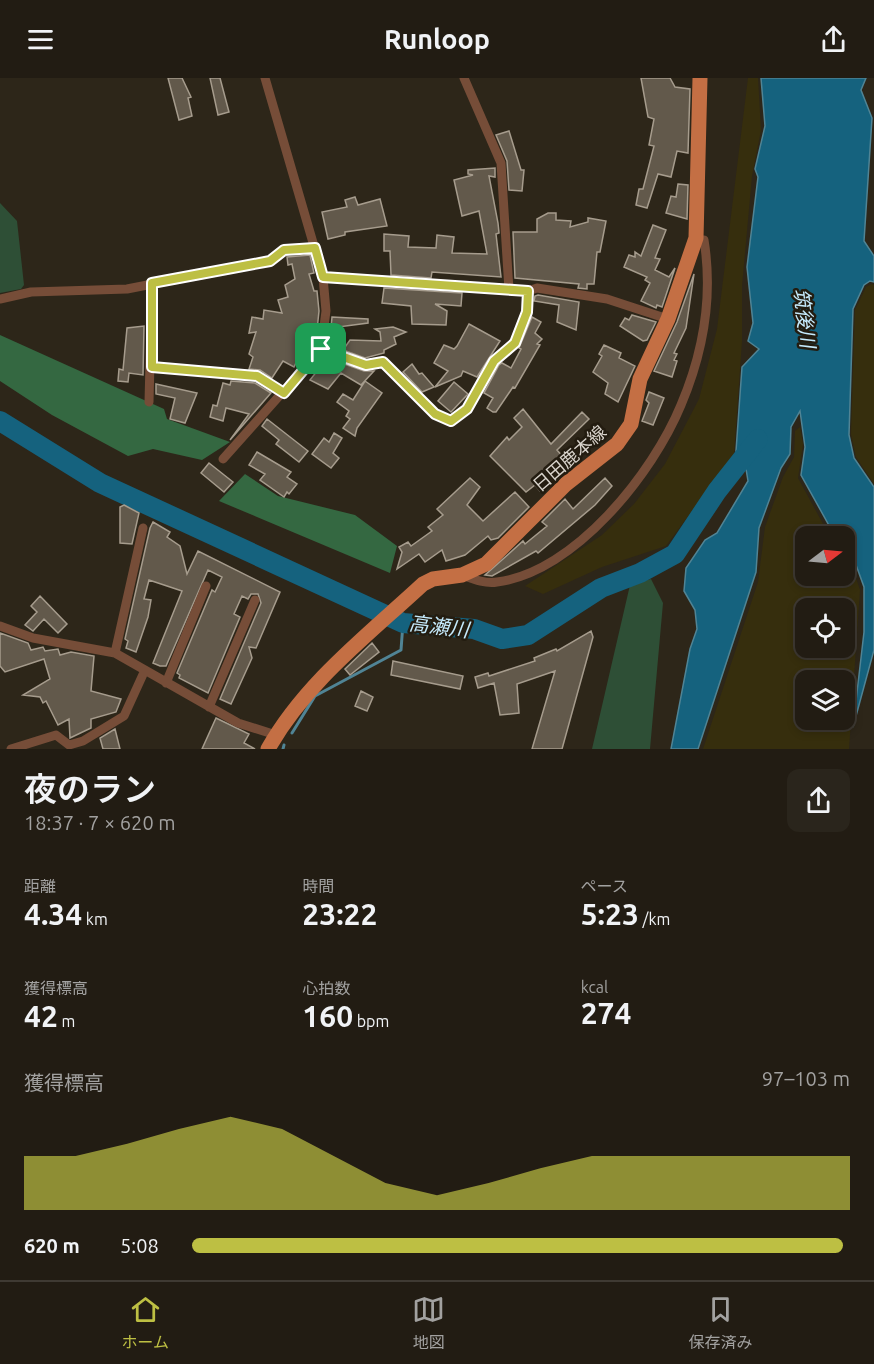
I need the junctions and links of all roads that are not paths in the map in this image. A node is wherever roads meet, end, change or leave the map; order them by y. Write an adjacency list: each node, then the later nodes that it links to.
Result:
1 (265, 78): 5 (street)
2 (464, 78): 8 (street)
3 (700, 78): 11 (main road, 日田鹿本線)
4 (704, 240): 18 (street)
5 (315, 248): 6 (street); 7 (street)
6 (323, 277): 8 (street); 12 (street)
7 (152, 283): 10 (street); 13 (street)
8 (509, 290): 9 (street)
9 (528, 291): 11 (street); 12 (street)
10 (0, 299)
11 (668, 319): 18 (main road, 日田鹿本線)
12 (321, 349): 14 (street)
13 (152, 367): 14 (street); 15 (street)
14 (284, 393): 16 (street)
15 (149, 402)
16 (223, 459)
17 (143, 528): 22 (street)
18 (462, 576): 26 (main road, 日田鹿本線)
19 (206, 586): 24 (street)
20 (255, 600): 25 (street)
21 (0, 626): 22 (street)
22 (115, 653): 23 (street)
23 (145, 670): 24 (street); 27 (street)
24 (166, 683): 25 (street)
25 (209, 706): 26 (street)
26 (276, 735): 29 (main road, 日田鹿本線)
27 (68, 747): 28 (street)
28 (11, 749)
29 (268, 749)

